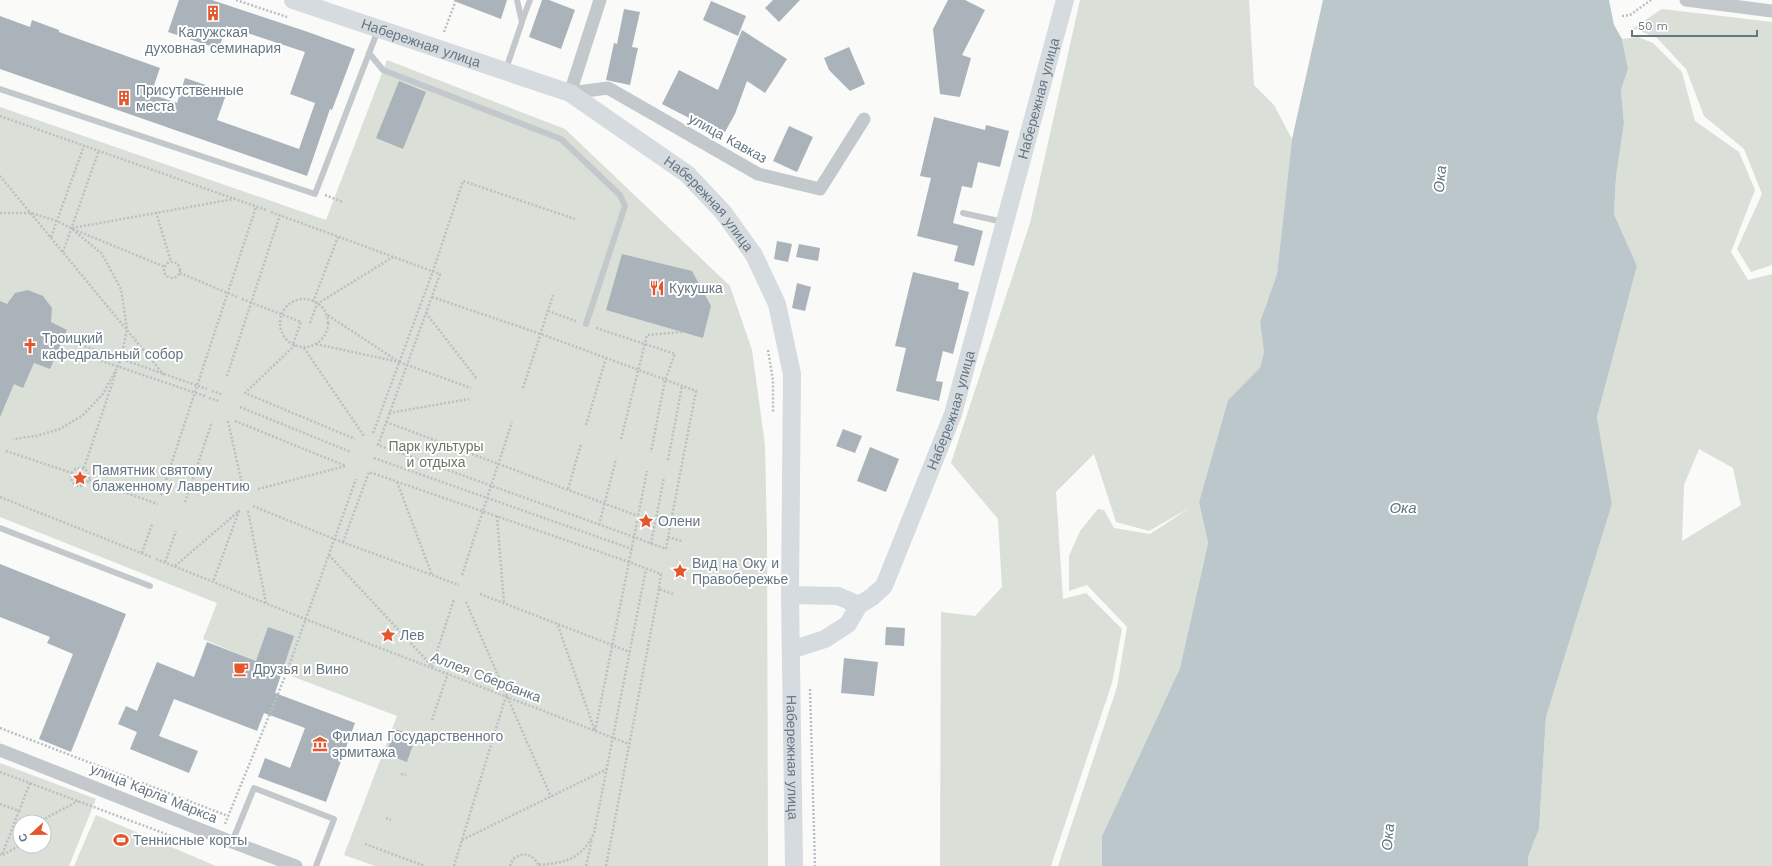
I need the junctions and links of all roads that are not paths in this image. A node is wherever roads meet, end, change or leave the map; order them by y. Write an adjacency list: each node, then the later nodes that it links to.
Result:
1 (293, 0): 7 (main road, Набережная улица)
2 (517, 0): 9 (lane)
3 (530, 0): 9 (lane)
4 (600, 0): 14 (street)
5 (1065, 0): 17 (main road, Набережная улица)
6 (1686, 0): 8 (street)
7 (319, 4): 10 (main road, Набережная улица)
8 (1772, 11)
9 (522, 22): 12 (lane)
10 (378, 29): 11 (lane); 12 (main road, Набережная улица)
11 (369, 53): 13 (lane); 18 (lane)
12 (505, 71): 14 (main road, Набережная улица)
13 (0, 89)
14 (570, 93): 15 (street, улица Кавказ); 21 (main road, Набережная улица)
15 (864, 119)
16 (963, 213): 17 (lane)
17 (1004, 223): 22 (main road, Набережная улица)
18 (586, 324)
19 (0, 528): 20 (lane)
20 (150, 586)
21 (790, 595): 22 (main road); 23 (main road, Набережная улица)
22 (859, 605): 23 (main road, Набережная улица)
23 (791, 650): 28 (main road, Набережная улица)
24 (0, 750): 25 (street, улица Карла Маркса)
25 (226, 840): 26 (street, улица Карла Маркса); 27 (lane)
26 (296, 866)
27 (316, 866)
28 (794, 866)

